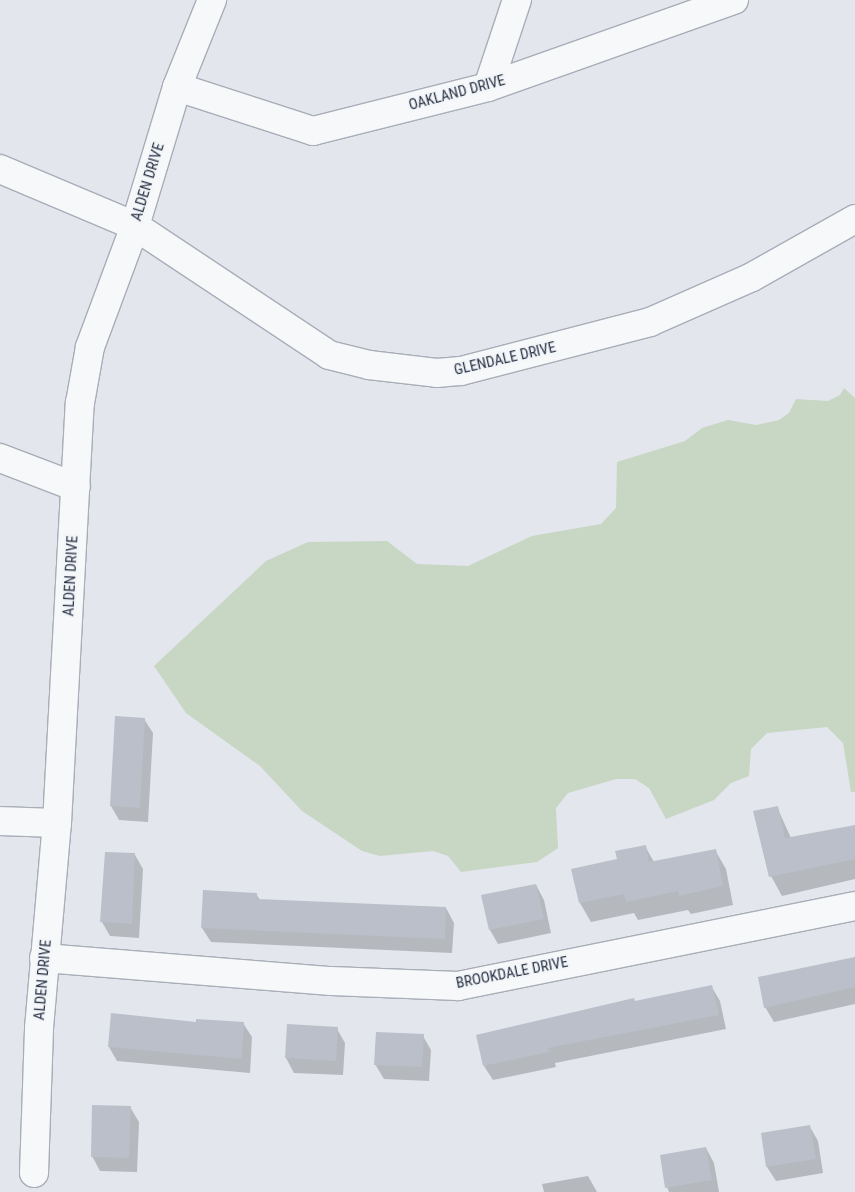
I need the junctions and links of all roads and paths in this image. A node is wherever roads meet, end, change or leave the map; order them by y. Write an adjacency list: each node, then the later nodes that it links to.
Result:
1 (212, 0): 4 (street, ALDEN DRIVE)
2 (517, 0): 5 (street)
3 (734, 0): 5 (street, OAKLAND DRIVE)
4 (177, 87): 5 (street, OAKLAND DRIVE); 8 (street, ALDEN DRIVE)
5 (488, 87)
6 (0, 169): 8 (street, GLENDALE DRIVE)
7 (855, 219): 8 (street, GLENDALE DRIVE)
8 (135, 226): 10 (street, ALDEN DRIVE)
9 (0, 458): 10 (street)
10 (76, 487): 12 (street, ALDEN DRIVE)
11 (0, 821): 12 (street)
12 (56, 823): 14 (street, ALDEN DRIVE)
13 (855, 906): 14 (street, BROOKDALE DRIVE)
14 (44, 958): 15 (street, ALDEN DRIVE)
15 (34, 1173)

